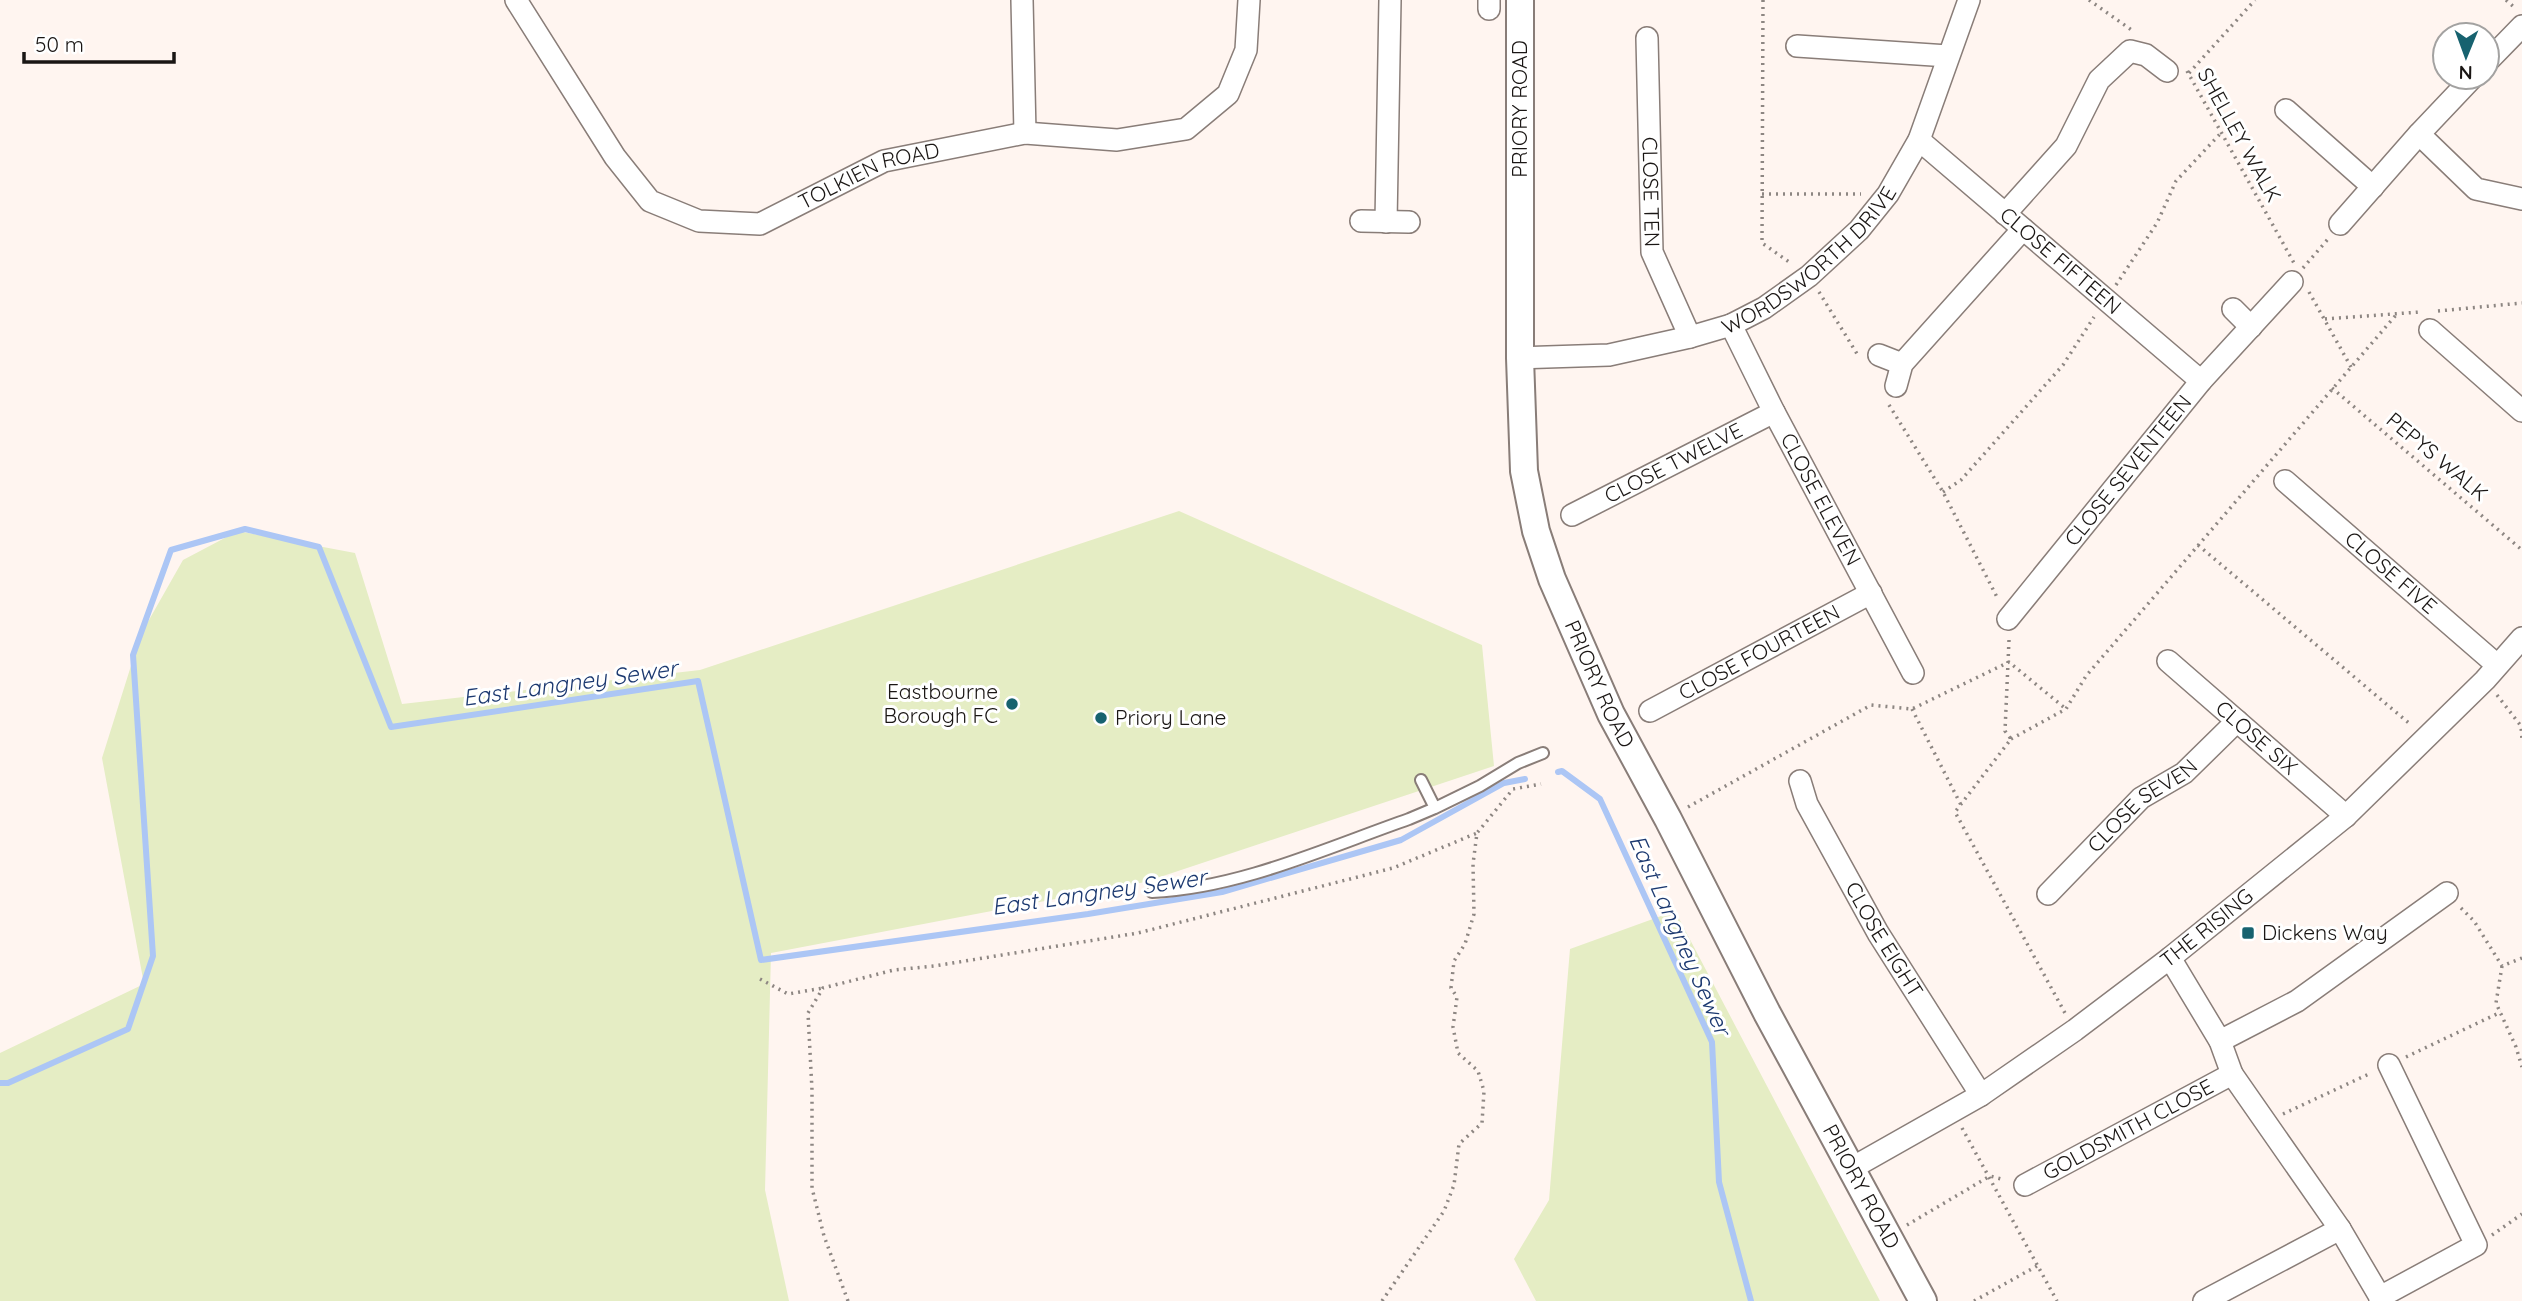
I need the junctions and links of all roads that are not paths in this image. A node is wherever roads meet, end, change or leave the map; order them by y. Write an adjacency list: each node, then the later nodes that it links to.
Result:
1 (516, 0): 15 (street, TOLKIEN ROAD)
2 (1022, 0): 15 (street)
3 (1249, 0): 15 (street, TOLKIEN ROAD)
4 (1390, 0): 22 (street)
5 (1520, 0): 32 (street, PRIORY ROAD)
6 (1969, 0): 11 (street, WORDSWORTH DRIVE)
7 (2522, 26): 10 (street)
8 (1647, 38): 31 (street, CLOSE TEN)
9 (1797, 46): 11 (street)
10 (2501, 48)
11 (1948, 56): 17 (street, WORDSWORTH DRIVE)
12 (2175, 69): 20 (street)
13 (2460, 91): 16 (street)
14 (2286, 110): 18 (street)
15 (1025, 133)
16 (2419, 134): 18 (street); 19 (street)
17 (1919, 140): 20 (street, CLOSE FIFTEEN); 29 (street, WORDSWORTH DRIVE)
18 (2373, 187): 24 (street)
19 (2522, 199)
20 (2005, 214): 25 (street, CLOSE FIFTEEN)
21 (1361, 221): 22 (street)
22 (1386, 222): 23 (street)
23 (1409, 222)
24 (2340, 224)
25 (2023, 229): 34 (street); 35 (street, CLOSE FIFTEEN)
26 (2295, 277): 30 (street, CLOSE SEVENTEEN)
27 (2233, 309): 30 (street)
28 (2428, 318): 37 (street)
29 (1731, 325): 31 (street, WORDSWORTH DRIVE); 38 (street, CLOSE ELEVEN)
30 (2251, 327): 35 (street, CLOSE SEVENTEEN)
31 (1690, 337): 32 (street, WORDSWORTH DRIVE)
32 (1520, 358): 62 (street, PRIORY ROAD)
33 (1872, 361): 34 (street)
34 (1902, 364): 36 (street)
35 (2201, 381): 42 (street, CLOSE SEVENTEEN)
36 (1891, 393)
37 (2522, 411)
38 (1774, 412): 40 (street, CLOSE TWELVE); 41 (street, CLOSE ELEVEN)
39 (2285, 481): 46 (street, CLOSE FIVE)
40 (1572, 514)
41 (1871, 593): 45 (street, CLOSE ELEVEN); 47 (street, CLOSE FOURTEEN)
42 (2008, 619)
43 (2522, 638): 46 (street, THE RISING)
44 (2168, 661): 48 (street, CLOSE SIX)
45 (1913, 673)
46 (2491, 673): 53 (street, THE RISING)
47 (1650, 711)
48 (2237, 721): 53 (street, CLOSE SIX); 56 (street, CLOSE SEVEN)
49 (1543, 753): 52 (lane)
50 (1421, 780): 52 (lane)
51 (1800, 780): 61 (street, CLOSE EIGHT)
52 (1435, 808): 54 (lane)
53 (2346, 816): 57 (street, THE RISING)
54 (1152, 892)
55 (2447, 893): 58 (street)
56 (2048, 894)
57 (2170, 958): 58 (street); 61 (street, THE RISING)
58 (2220, 1041): 60 (street)
59 (2389, 1065): 65 (street)
60 (2232, 1074): 63 (street, GOLDSMITH CLOSE); 64 (street)
61 (1981, 1094): 62 (street, THE RISING)
62 (1853, 1168): 66 (street, PRIORY ROAD)
63 (2025, 1185)
64 (2340, 1229): 65 (street); 67 (street)
65 (2380, 1299)
66 (1923, 1301)
67 (2204, 1301)

